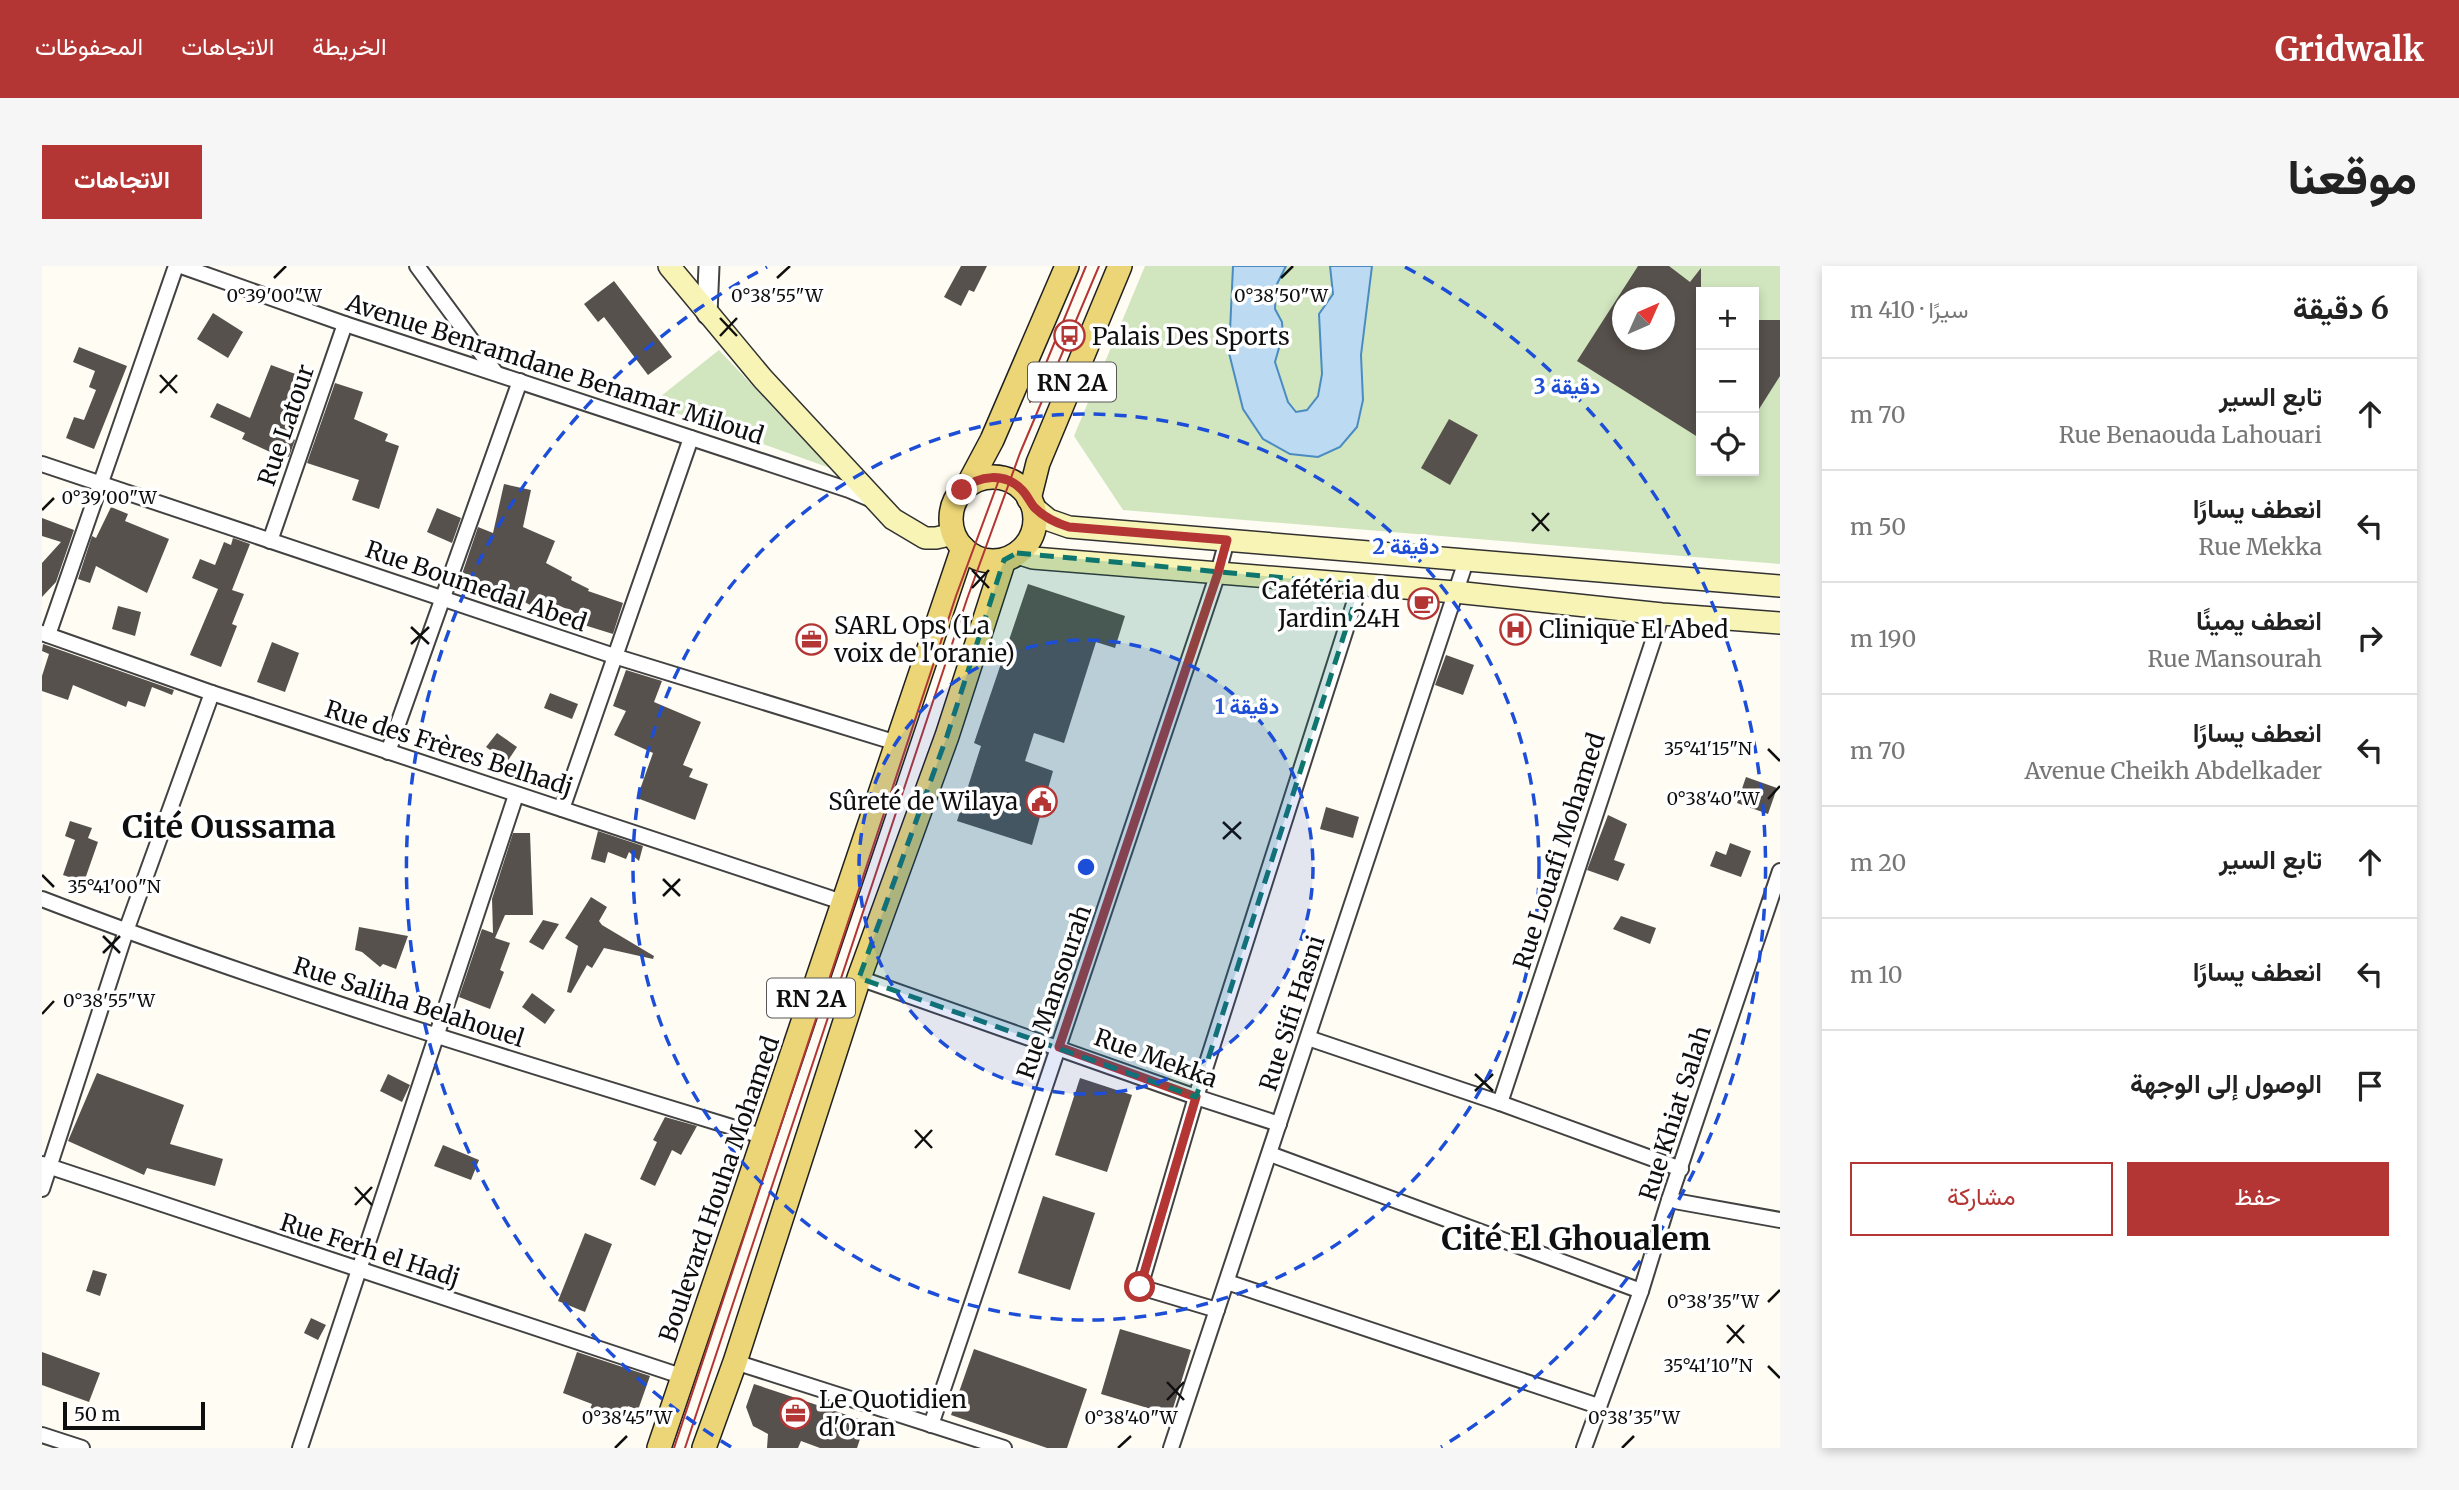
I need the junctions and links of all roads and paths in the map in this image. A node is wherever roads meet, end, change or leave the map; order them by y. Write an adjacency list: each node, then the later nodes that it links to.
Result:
1 (176, 266): 14 (street)
2 (181, 266): 9 (street, Avenue Benramdane Benamar Miloud)
3 (417, 266): 10 (street)
4 (669, 266): 8 (main road)
5 (709, 266): 8 (street)
6 (1067, 266): 15 (main road, RN 2A)
7 (1120, 266): 17 (main road, RN 2A)
8 (707, 314): 16 (main road)
9 (345, 324): 10 (street, Avenue Benramdane Benamar Miloud); 19 (street, Rue Latour)
10 (495, 372): 11 (street, Avenue Benramdane Benamar Miloud)
11 (520, 381): 12 (street, Avenue Benramdane Benamar Miloud); 27 (street)
12 (691, 438): 16 (street, Avenue Benramdane Benamar Miloud); 31 (street)
13 (42, 464): 14 (street, Rue Boumedal Abed)
14 (100, 484): 19 (street, Rue Boumedal Abed); 30 (street)
15 (968, 485): 17 (main road); 20 (main road)
16 (875, 501): 20 (main road)
17 (1031, 503): 18 (main road); 21 (main road)
18 (1227, 540): 22 (main road); 23 (street, Rue Mansourah)
19 (270, 541): 27 (street, Rue Boumedal Abed)
20 (958, 541): 21 (main road); 33 (main road, Boulevard Houha Mohamed / RN 2A)
21 (1010, 556): 23 (main road); 42 (main road, RN 2A)
22 (1466, 561): 25 (main road); 26 (street, Rue Sifi Hasni)
23 (1218, 573): 24 (main road); 45 (street, Rue Mansourah)
24 (1360, 585): 26 (main road); 46 (street)
25 (1780, 586)
26 (1455, 592): 28 (main road); 44 (street, Rue Sifi Hasni)
27 (441, 598): 31 (street, Rue Boumedal Abed); 34 (street)
28 (1662, 614): 29 (main road); 47 (street, Rue Louafi Mohamed)
29 (1780, 623)
30 (45, 634): 32 (street, Rue des Frères Belhadj)
31 (614, 656): 33 (street, Rue Boumedal Abed); 36 (street)
32 (212, 693): 34 (street, Rue des Frères Belhadj); 41 (street)
33 (897, 743): 39 (main road, Boulevard Houha Mohamed / RN 2A)
34 (388, 752): 35 (street, Rue des Frères Belhadj)
35 (516, 795): 36 (street, Rue des Frères Belhadj); 43 (street)
36 (562, 809): 39 (street, Rue des Frères Belhadj)
37 (1780, 871): 40 (street, Rue Khiat Salah)
38 (42, 899): 41 (street, Rue Saliha Belahouel)
39 (842, 902): 49 (main road, Boulevard Houha Mohamed / RN 2A)
40 (1774, 906): 52 (street, Rue Khiat Salah)
41 (125, 931): 43 (street, Rue Saliha Belahouel); 51 (street)
42 (859, 978): 45 (street, Rue Mekka); 60 (main road, RN 2A)
43 (437, 1038): 49 (street, Rue Saliha Belahouel); 56 (street)
44 (1308, 1038): 47 (street); 48 (street, Rue Sifi Hasni)
45 (1059, 1047): 46 (street, Rue Mekka); 63 (street, Rue Mansourah)
46 (1196, 1097): 48 (street, Rue Mekka); 59 (street)
47 (1500, 1103): 52 (street)
48 (1279, 1124): 50 (street, Rue Sifi Hasni)
49 (765, 1137): 61 (main road, Boulevard Houha Mohamed / RN 2A)
50 (1270, 1154): 57 (street, Rue Sifi Hasni); 58 (street)
51 (46, 1165): 53 (street); 56 (street, Rue Ferh el Hadj)
52 (1681, 1169): 54 (street, Rue Khiat Salah)
53 (42, 1189)
54 (1669, 1200): 55 (street); 58 (street, Rue Khiat Salah)
55 (1780, 1220)
56 (359, 1270): 61 (street, Rue Ferh el Hadj); 66 (street)
57 (1227, 1282): 59 (street, Rue Sifi Hasni); 62 (street)
58 (1642, 1291): 62 (street, Rue Khiat Salah)
59 (1217, 1310): 70 (street, Rue Sifi Hasni)
60 (735, 1362): 63 (street); 68 (main road, RN 2A)
61 (684, 1377): 67 (main road, Boulevard Houha Mohamed / RN 2A)
62 (1598, 1406): 71 (street, Rue Khiat Salah)
63 (931, 1424): 69 (street)
64 (42, 1434): 65 (street)
65 (82, 1448)
66 (300, 1448)
67 (659, 1448)
68 (704, 1448)
69 (1004, 1448)
70 (1171, 1448)
71 (1584, 1448)

